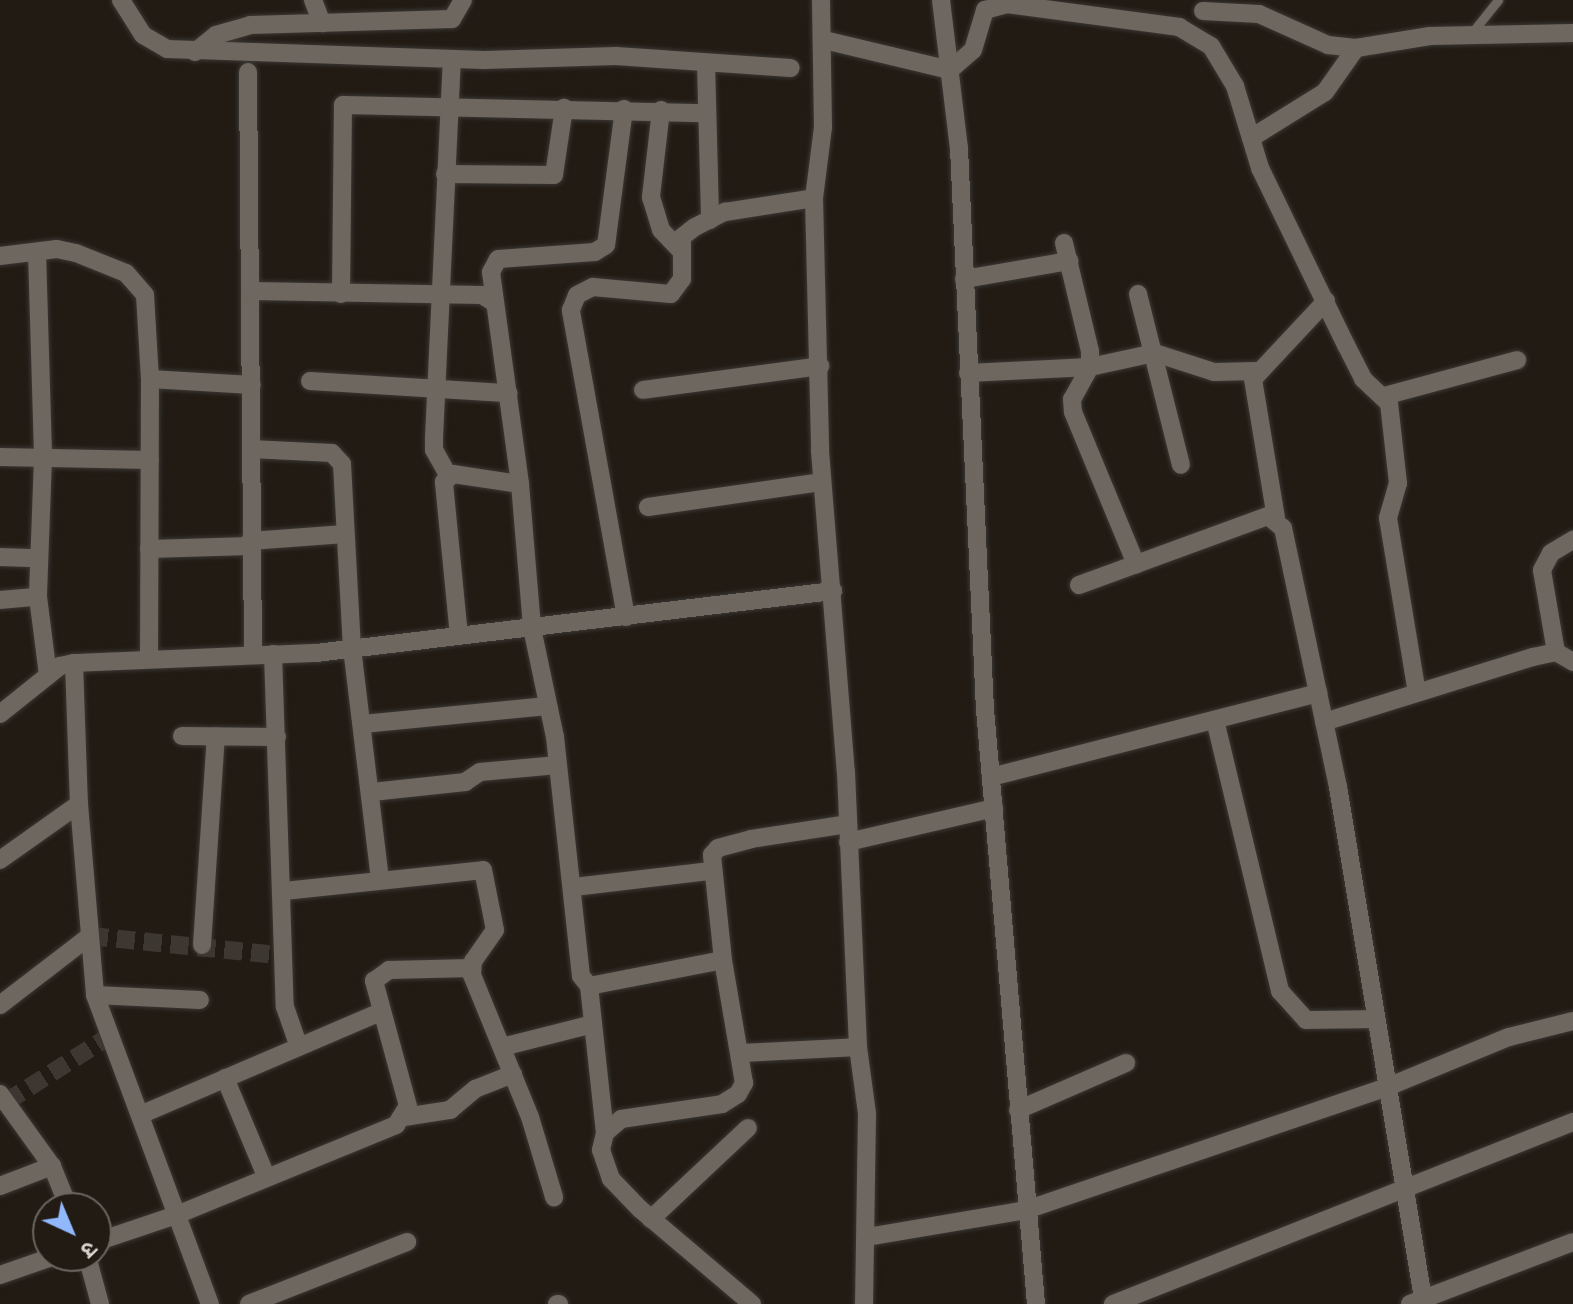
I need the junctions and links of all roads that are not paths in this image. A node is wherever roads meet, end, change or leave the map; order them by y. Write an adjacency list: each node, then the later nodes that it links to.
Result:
1 (121, 0): 14 (street)
2 (313, 0): 8 (street)
3 (463, 0): 8 (street)
4 (821, 0): 11 (street)
5 (941, 0): 18 (street)
6 (1498, 0): 10 (lane)
7 (1201, 6): 12 (street); 13 (street)
8 (322, 23): 14 (street)
9 (1573, 33): 10 (street)
10 (1469, 37): 13 (street)
11 (824, 40): 18 (street); 27 (street)
12 (1211, 46): 18 (street); 25 (street)
13 (1356, 48): 25 (street)
14 (195, 52): 15 (street)
15 (452, 59): 16 (street); 20 (street)
16 (706, 63): 17 (street); 24 (street)
17 (791, 68)
18 (950, 70): 34 (street)
19 (248, 72): 35 (street)
20 (449, 105): 21 (street); 26 (street); 36 (street)
21 (564, 108): 22 (street); 26 (street)
22 (624, 109): 23 (street); 40 (street)
23 (661, 110): 24 (street); 30 (street)
24 (707, 113): 28 (street)
25 (1251, 138): 39 (street)
26 (445, 174): 38 (street)
27 (814, 198): 28 (street); 43 (street)
28 (710, 220): 30 (street)
29 (1064, 243): 33 (street)
30 (680, 250): 75 (street)
31 (37, 252): 32 (street); 47 (street); 56 (street)
32 (0, 256)
33 (1069, 261): 34 (street); 44 (street)
34 (964, 279): 46 (street)
35 (252, 291): 36 (street); 49 (street)
36 (341, 294): 38 (street)
37 (1138, 294): 41 (street)
38 (441, 297): 40 (street); 50 (street)
39 (1326, 301): 45 (street); 53 (street)
40 (495, 303): 52 (street)
41 (1155, 353): 44 (street); 45 (street); 58 (street)
42 (1517, 360): 53 (street)
43 (820, 366): 51 (street); 60 (street)
44 (1090, 367): 46 (street); 70 (street)
45 (1257, 371): 63 (street)
46 (968, 373): 97 (street)
47 (150, 379): 49 (street); 57 (street)
48 (310, 381): 50 (street)
49 (252, 385): 54 (street)
50 (438, 389): 52 (street); 59 (street)
51 (643, 390)
52 (509, 393): 61 (street)
53 (1384, 396): 87 (street)
54 (251, 449): 64 (street); 66 (street)
55 (0, 457): 56 (street)
56 (43, 458): 57 (street); 69 (street)
57 (150, 460): 67 (street)
58 (1181, 465)
59 (448, 475): 61 (street); 77 (street)
60 (822, 482): 62 (street); 72 (street)
61 (520, 484): 76 (street)
62 (648, 507)
63 (1276, 518): 70 (street); 86 (street)
64 (345, 534): 66 (street); 78 (street)
65 (1573, 540): 79 (street)
66 (250, 544): 67 (street); 81 (street)
67 (149, 549): 82 (street)
68 (0, 557): 69 (street)
69 (37, 558): 73 (street)
70 (1136, 564): 71 (street)
71 (1079, 585)
72 (833, 591): 75 (street); 101 (street)
73 (38, 597): 74 (street); 85 (street)
74 (0, 600)
75 (626, 617): 76 (street)
76 (532, 628): 77 (street); 88 (street)
77 (459, 636): 78 (street)
78 (352, 648): 80 (street); 92 (street)
79 (1556, 652): 83 (street); 87 (street)
80 (273, 654): 81 (street); 95 (street)
81 (253, 655): 82 (street)
82 (149, 659): 84 (street)
83 (1573, 662)
84 (74, 663): 85 (street); 99 (street)
85 (48, 675): 89 (street)
86 (1318, 693): 90 (street); 91 (street)
87 (1417, 693): 91 (street)
88 (547, 706): 92 (street); 96 (street)
89 (0, 714)
90 (1215, 720): 97 (street); 116 (street)
91 (1324, 722): 116 (street)
92 (363, 724): 98 (street)
93 (182, 736): 94 (street)
94 (216, 736): 95 (street); 108 (street)
95 (277, 737): 106 (street)
96 (558, 765): 98 (street); 105 (street)
97 (991, 777): 100 (street)
98 (372, 792): 104 (street)
99 (79, 804): 102 (street); 107 (street)
100 (994, 808): 101 (street); 128 (street)
101 (848, 833): 103 (street); 121 (street)
102 (0, 860)
103 (711, 871): 105 (street); 109 (street)
104 (380, 880): 106 (street); 110 (street)
105 (574, 887): 111 (street)
106 (284, 891): 119 (street)
107 (90, 936): 112 (street); 114 (street)
108 (202, 945)
109 (723, 960): 111 (street); 122 (street)
110 (471, 968): 115 (street); 120 (street)
111 (589, 986): 118 (street)
112 (95, 995): 113 (street); 129 (street)
113 (200, 1000)
114 (0, 1005)
115 (380, 1012): 119 (street); 130 (street)
116 (1374, 1019): 126 (street)
117 (1573, 1021): 126 (street)
118 (593, 1024): 120 (street); 133 (street)
119 (299, 1047): 125 (street)
120 (502, 1047): 124 (street)
121 (858, 1047): 122 (street); 144 (street)
122 (741, 1053): 133 (street)
123 (1126, 1063): 128 (street)
124 (513, 1074): 130 (street); 139 (street)
125 (225, 1078): 129 (street); 135 (street)
126 (1385, 1088): 137 (street); 140 (street)
127 (0, 1094): 134 (street)
128 (1018, 1110): 140 (street)
129 (140, 1115): 141 (street)
130 (404, 1117): 135 (street)
131 (1573, 1122): 137 (street)
132 (748, 1128): 142 (street)
133 (605, 1133): 142 (street)
134 (52, 1166): 136 (street); 138 (street)
135 (266, 1176): 141 (street)
136 (0, 1186)
137 (1403, 1189): 150 (street); 157 (street)
138 (63, 1192)
139 (554, 1197)
140 (1026, 1210): 144 (street); 156 (street)
141 (179, 1214): 143 (street); 152 (street)
142 (651, 1219): 154 (street)
143 (112, 1237)
144 (867, 1237): 155 (street)
145 (407, 1242): 153 (street)
146 (1573, 1242): 150 (street)
147 (32, 1264): 149 (street)
148 (91, 1272): 151 (street)
149 (0, 1275)
150 (1419, 1302)
151 (100, 1304)
152 (210, 1304)
153 (249, 1304)
154 (752, 1304)
155 (864, 1304)
156 (1036, 1304)
157 (1113, 1304)

